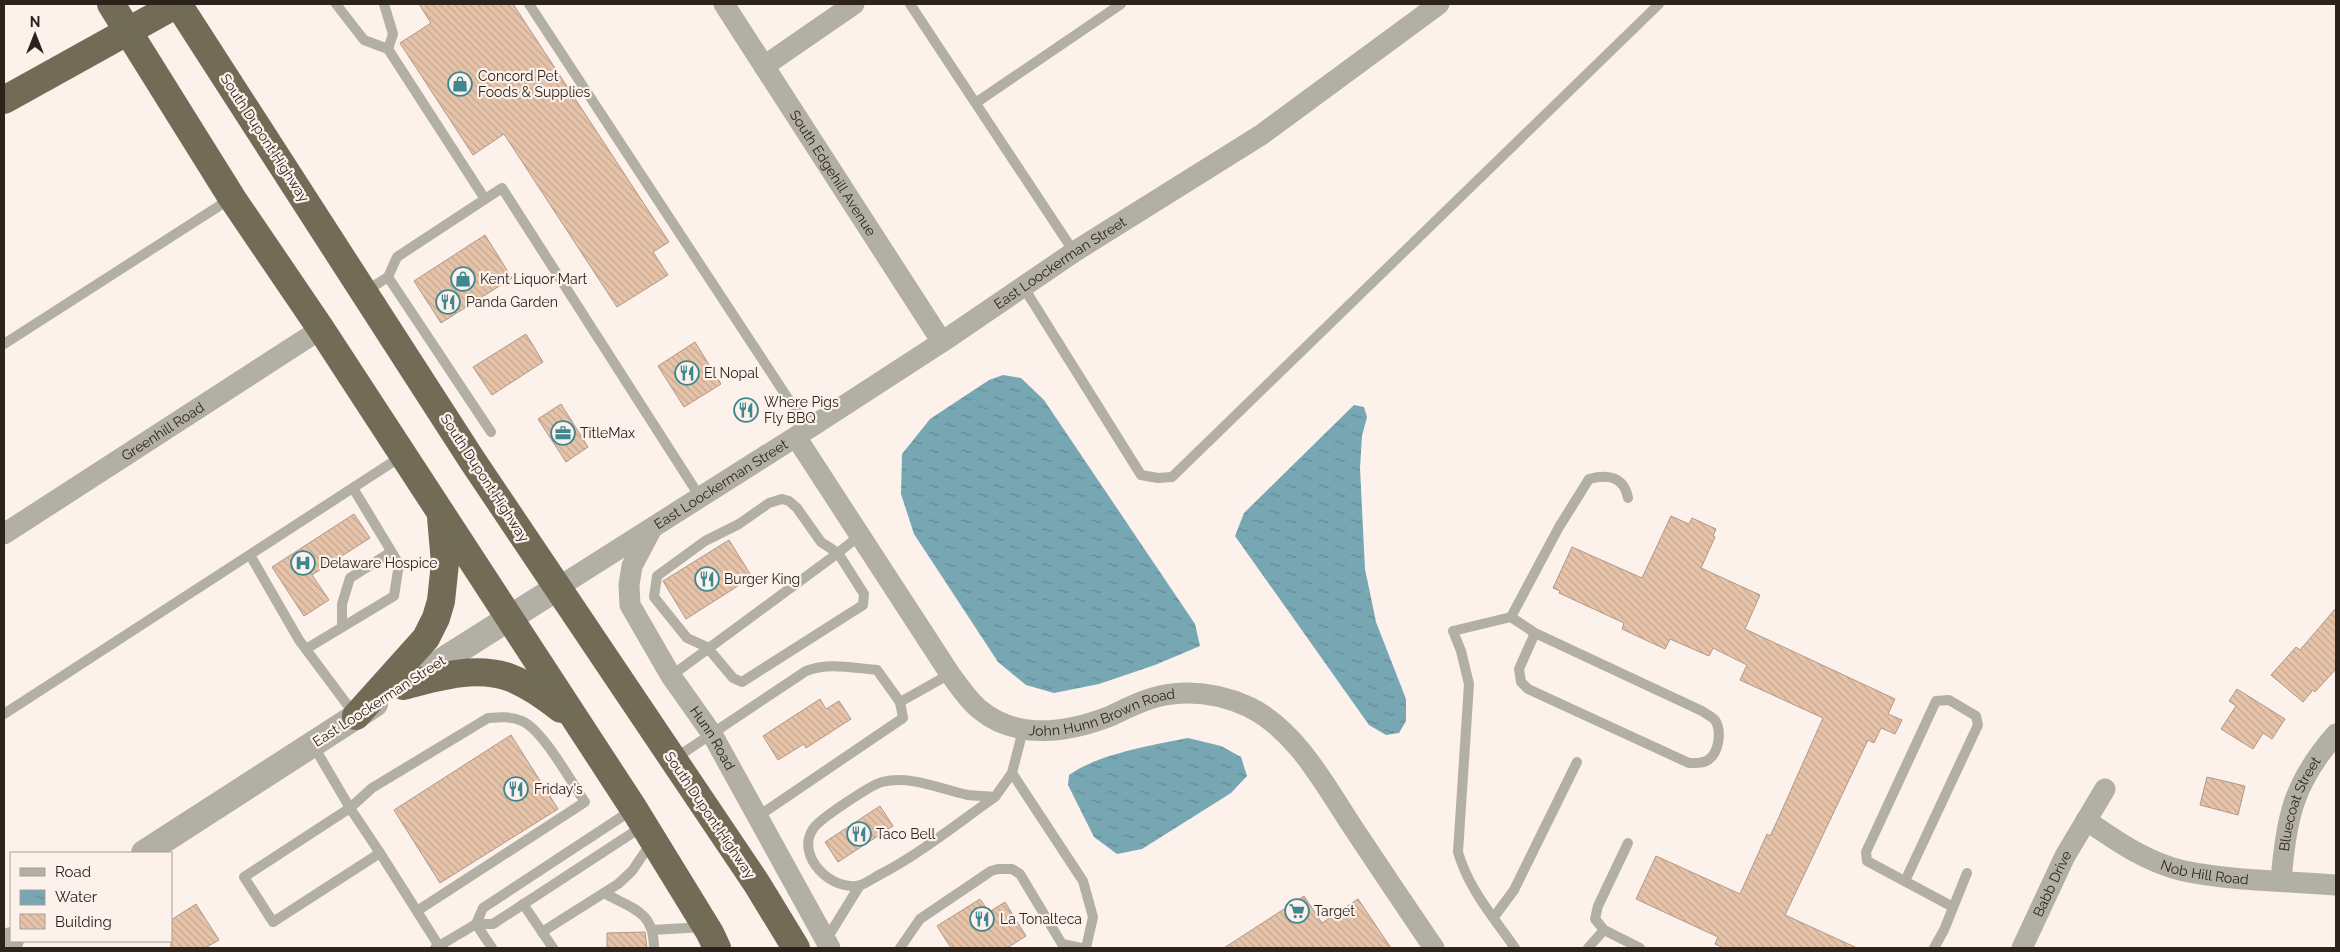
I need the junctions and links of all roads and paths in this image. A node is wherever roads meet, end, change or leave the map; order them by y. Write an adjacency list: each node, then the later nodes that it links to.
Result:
1 (111, 4): 12 (highway)
2 (178, 4): 12 (highway); 22 (highway, South Dupont Highway)
3 (336, 4): 13 (lane)
4 (384, 4): 13 (lane)
5 (529, 4): 27 (lane)
6 (724, 4): 14 (street, South Edgehill Avenue)
7 (854, 4): 14 (street)
8 (910, 4): 16 (lane)
9 (1121, 4): 16 (lane)
10 (1439, 4): 19 (street, East Loockerman Street)
11 (1659, 4): 21 (lane)
12 (129, 31): 15 (highway); 17 (highway)
13 (388, 49): 18 (lane)
14 (764, 66): 24 (street, South Edgehill Avenue)
15 (4, 100)
16 (977, 102): 19 (lane)
17 (232, 198): 23 (highway); 25 (lane)
18 (485, 199): 20 (lane); 30 (lane)
19 (1074, 252): 21 (street, East Loockerman Street)
20 (388, 276): 22 (lane); 26 (lane)
21 (1024, 288): 24 (street, East Loockerman Street)
22 (365, 292): 39 (highway, South Dupont Highway)
23 (321, 329): 28 (highway); 34 (street, Greenhill Road)
24 (942, 342): 27 (street, East Loockerman Street)
25 (4, 344)
26 (491, 432)
27 (802, 433): 30 (street, East Loockerman Street); 35 (street, John Hunn Brown Road)
28 (403, 456): 29 (lane); 32 (highway)
29 (353, 488): 36 (lane); 38 (lane)
30 (700, 497): 33 (street, East Loockerman Street)
31 (1628, 498): 40 (lane)
32 (440, 513): 41 (highway); 51 (highway)
33 (653, 526): 39 (street, East Loockerman Street); 47 (street, Hunn Road)
34 (4, 534)
35 (860, 535): 37 (lane); 46 (street, John Hunn Brown Road)
36 (391, 552): 42 (lane); 42 (lane)
37 (838, 554): 44 (lane); 44 (lane); 44 (lane)
38 (250, 555): 45 (lane); 50 (lane)
39 (557, 588): 41 (street, East Loockerman Street); 57 (highway, South Dupont Highway)
40 (1511, 617): 43 (lane); 78 (lane)
41 (509, 618): 48 (street, East Loockerman Street); 52 (highway)
42 (342, 627): 45 (lane)
43 (1535, 633): 43 (lane)
44 (708, 647): 47 (lane)
45 (306, 649): 51 (lane)
46 (950, 674): 49 (lane); 53 (street, John Hunn Brown Road)
47 (671, 676): 54 (street, Hunn Road)
48 (403, 686): 51 (street, East Loockerman Street); 52 (highway)
49 (900, 702): 54 (lane); 63 (lane)
50 (4, 714)
51 (356, 716): 56 (street, East Loockerman Street)
52 (573, 717): 65 (highway)
53 (1023, 730): 59 (lane); 95 (street, John Hunn Brown Road)
54 (712, 734): 57 (lane); 63 (street, Hunn Road)
55 (2336, 734): 71 (street, Bluecoat Street)
56 (312, 744): 62 (lane); 67 (street, East Loockerman Street)
57 (673, 760): 91 (highway, South Dupont Highway)
58 (1577, 762): 78 (lane)
59 (1012, 773): 61 (lane); 94 (lane)
60 (2105, 790): 64 (street, Babb Drive)
61 (995, 797): 72 (lane); 72 (lane)
62 (350, 808): 68 (lane); 68 (lane); 77 (lane)
63 (756, 817): 84 (street, Hunn Road)
64 (2086, 820): 71 (street, Nob Hill Road); 99 (street, Babb Drive)
65 (644, 825): 74 (lane); 75 (lane); 79 (lane); 83 (highway)
66 (1628, 843): 81 (lane)
67 (146, 852)
68 (380, 853): 77 (lane)
69 (1967, 873): 76 (lane)
70 (1905, 881): 70 (lane); 76 (lane)
71 (2280, 881): 73 (street, Nob Hill Road)
72 (860, 885): 84 (lane)
73 (2336, 885)
74 (604, 893): 80 (lane); 82 (lane)
75 (523, 904): 79 (lane); 82 (lane)
76 (1954, 907): 98 (lane)
77 (417, 911): 86 (lane)
78 (1494, 917): 96 (lane)
79 (476, 924): 86 (lane); 88 (lane)
80 (652, 930): 83 (lane); 90 (lane)
81 (1604, 930): 87 (lane); 97 (lane)
82 (542, 932): 89 (lane)
83 (713, 939)
84 (828, 944)
85 (1058, 946): 92 (lane); 93 (lane)
86 (437, 947)
87 (1635, 947)
88 (492, 948)
89 (553, 948)
90 (654, 948)
91 (796, 948)
92 (900, 948)
93 (1082, 948)
94 (1086, 948)
95 (1434, 948)
96 (1514, 948)
97 (1588, 948)
98 (1934, 948)
99 (2022, 948)

